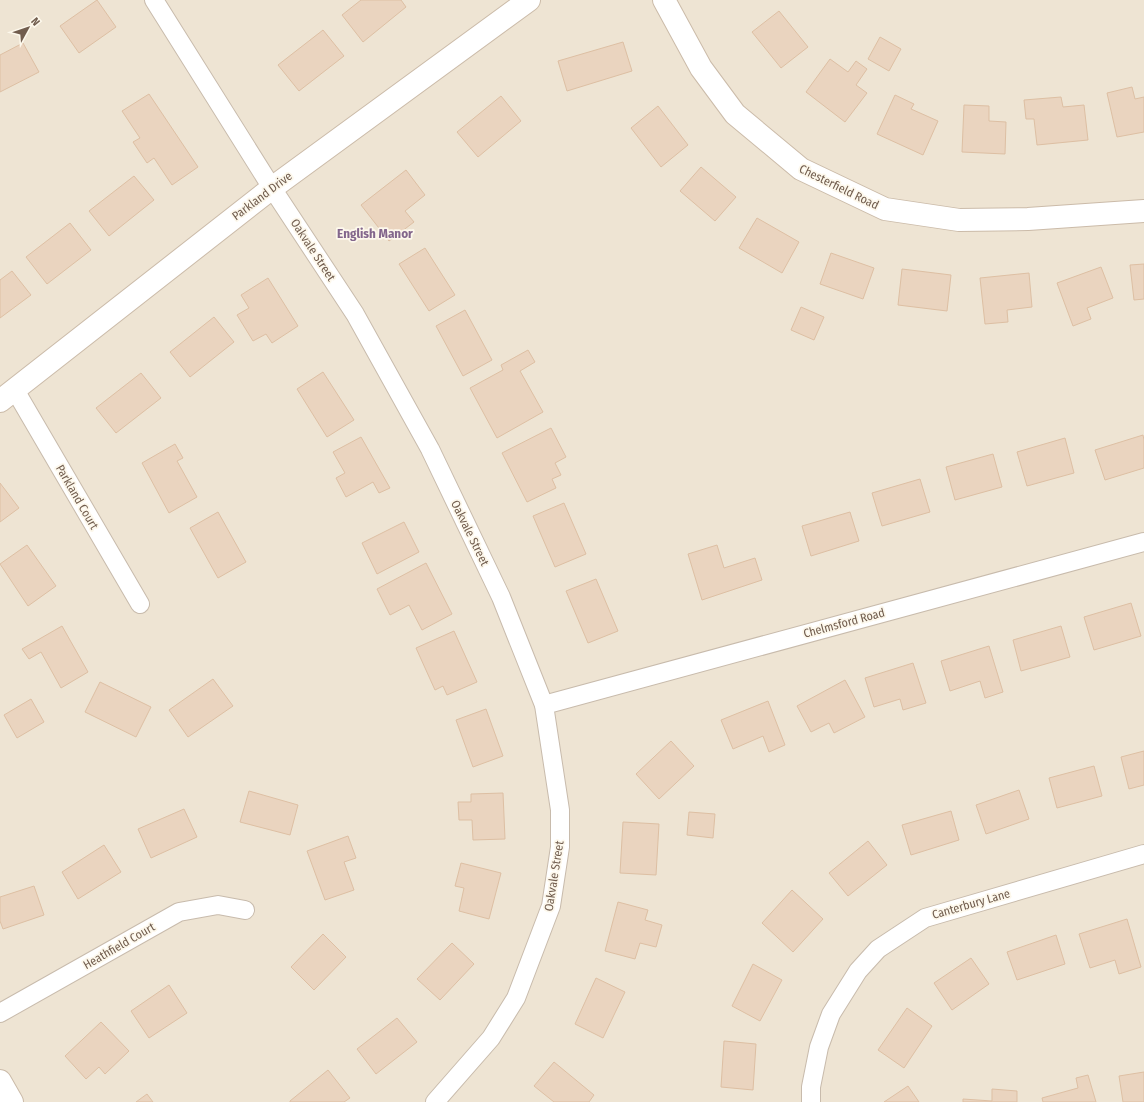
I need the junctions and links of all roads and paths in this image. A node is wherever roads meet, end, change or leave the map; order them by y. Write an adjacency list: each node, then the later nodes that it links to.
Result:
1 (154, 0): 4 (street, Oakvale Street)
2 (529, 0): 4 (street, Parkland Drive)
3 (664, 0): 5 (street, Chesterfield Road)
4 (272, 188): 6 (street, Parkland Drive); 9 (street, Oakvale Street)
5 (1144, 211)
6 (7, 395): 8 (street, Parkland Court)
7 (1144, 542): 9 (street, Chelmsford Road)
8 (140, 604)
9 (544, 705): 15 (street, Oakvale Street)
10 (1144, 854): 16 (street, Canterbury Lane)
11 (246, 910): 12 (street, Heathfield Court)
12 (0, 1014)
13 (0, 1081): 14 (street)
14 (12, 1102)
15 (436, 1102)
16 (811, 1102)

